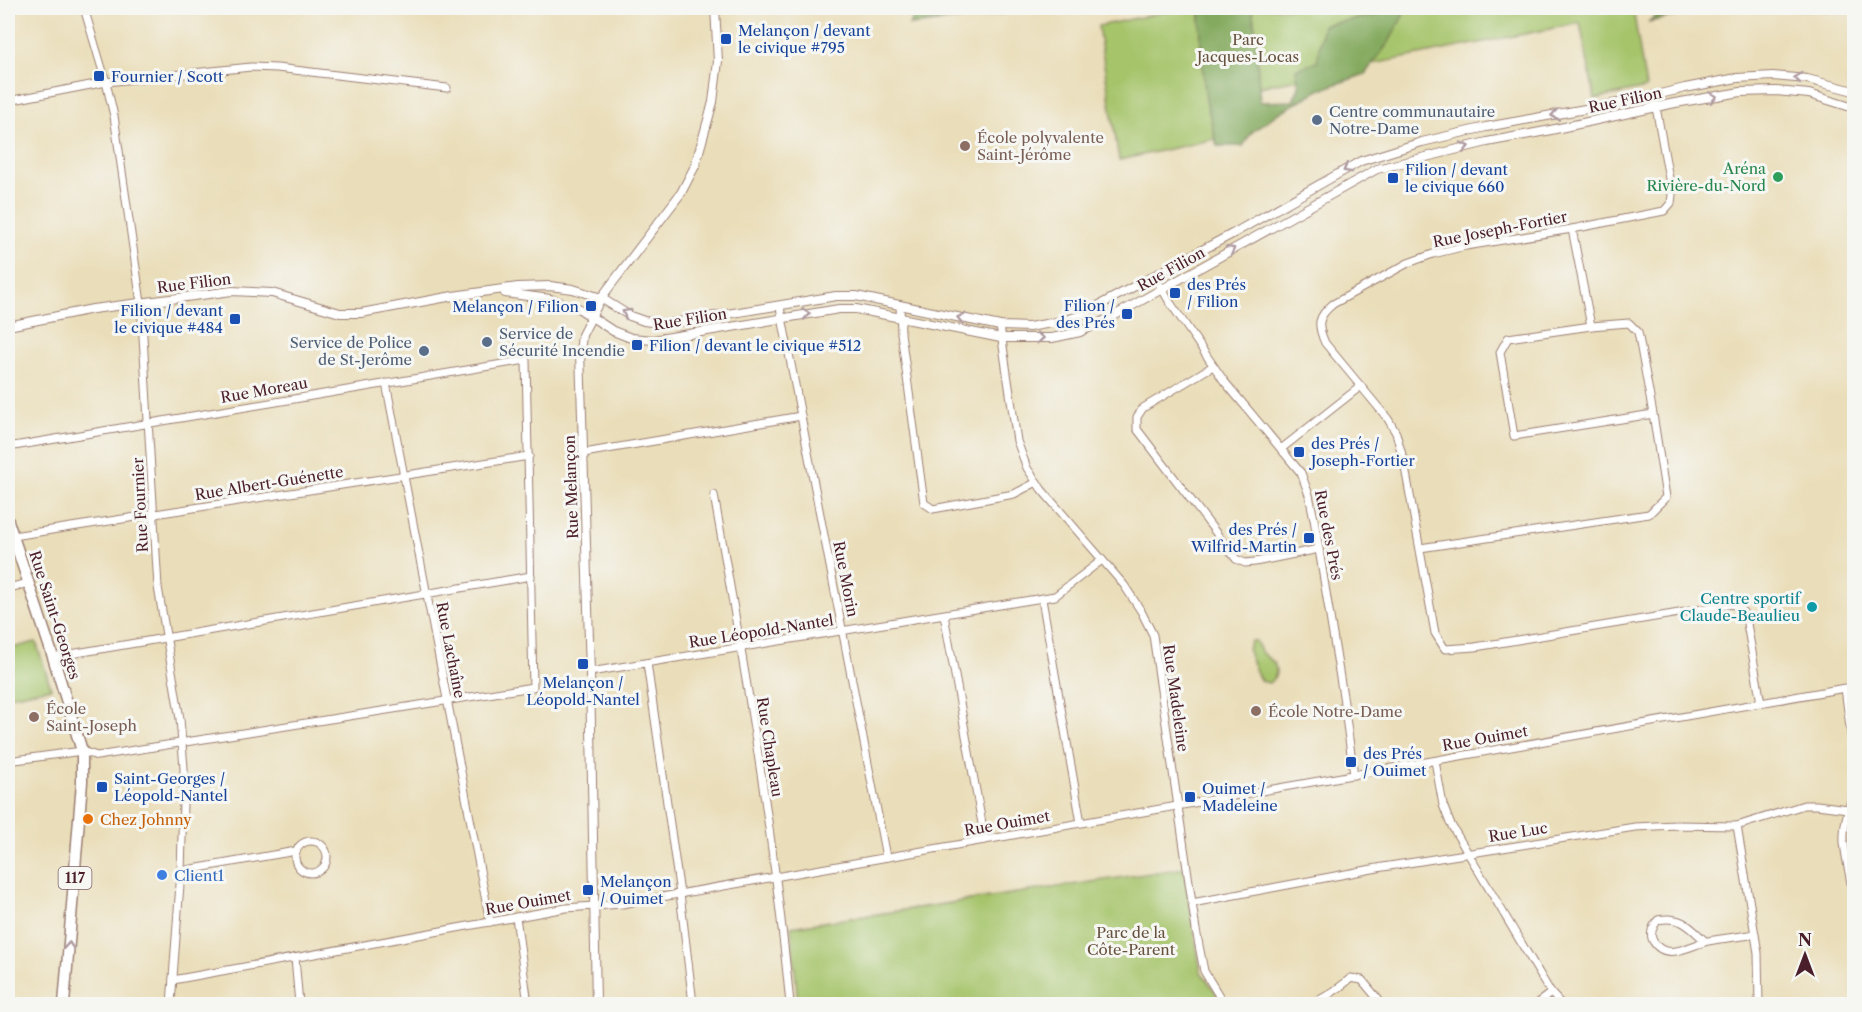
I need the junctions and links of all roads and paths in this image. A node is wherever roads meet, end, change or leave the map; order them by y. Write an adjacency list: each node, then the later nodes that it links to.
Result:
1 (84, 8): 3 (street, Rue Fournier)
2 (715, 8): 16 (street, Rue Melançon)
3 (106, 82): 4 (street); 7 (street); 17 (street, Rue Fournier)
4 (447, 88)
5 (1854, 91): 6 (street, Rue Filion, one-way to 6)
6 (1654, 96): 8 (street, Rue Joseph-Fortier); 10 (street, Rue Filion, one-way to 10)
7 (8, 101)
8 (1655, 108): 9 (street, Rue Filion, one-way to 9); 11 (street, Rue Filion, one-way to 8); 12 (street, Rue Joseph-Fortier)
9 (1854, 108)
10 (1372, 157): 11 (street); 13 (street, Rue Filion, one-way to 13)
11 (1377, 169): 14 (street, Rue Filion, one-way to 11)
12 (1572, 229): 26 (street); 31 (street, Rue Joseph-Fortier)
13 (1154, 275): 14 (street, Rue des Prés); 21 (street, Rue Filion)
14 (1162, 290): 27 (street, Rue Filion); 29 (street, Rue des Prés)
15 (490, 291): 16 (street, Rue Filion); 17 (street, Rue Filion); 20 (street, Rue Filion)
16 (601, 298): 19 (street, Rue Filion, one-way to 16); 20 (street, Rue Melançon)
17 (141, 303): 24 (street, Rue Filion); 34 (street, Rue Fournier)
18 (900, 305): 19 (street, Rue Filion); 23 (street); 25 (street, Rue Filion, one-way to 18)
19 (780, 307): 22 (street, Rue Morin)
20 (591, 316): 22 (street, Rue Filion); 37 (street, Rue Melançon)
21 (1079, 316): 25 (street, Rue Filion); 27 (street)
22 (782, 318): 23 (street, Rue Filion, one-way to 23); 33 (street, Rue Morin)
23 (900, 318): 28 (street, Rue Filion); 40 (street)
24 (8, 326)
25 (1000, 326): 28 (street, Rue Madeleine)
26 (1591, 326): 32 (street); 32 (street)
27 (1083, 330): 28 (street, Rue Filion, one-way to 27)
28 (1001, 338): 40 (street, Rue Madeleine)
29 (1214, 366): 36 (street, Rue des Prés); 46 (street)
30 (386, 383): 34 (street, Rue Moreau); 38 (street, Rue Moreau); 39 (street, Rue Lachaîne)
31 (1361, 386): 36 (street); 45 (street, Rue Joseph-Fortier)
32 (1653, 414): 45 (street)
33 (801, 416): 37 (street); 54 (street, Rue Morin)
34 (148, 424): 35 (street, Rue Moreau); 42 (street, Rue Fournier)
35 (8, 447)
36 (1281, 449): 46 (street, Rue des Prés)
37 (584, 453): 59 (street, Rue Melançon)
38 (529, 456): 39 (street, Rue Albert-Guénette); 48 (street)
39 (404, 475): 42 (street, Rue Albert-Guénette); 51 (street, Rue Lachaîne)
40 (1037, 482): 47 (street, Rue Madeleine)
41 (714, 495): 56 (street, Rue Chapleau)
42 (154, 514): 44 (street, Rue Albert-Guénette); 55 (street, Rue Fournier)
43 (8, 521): 44 (main road, Rue Saint-Georges / 117)
44 (13, 536): 49 (main road, Rue Saint-Georges / 117)
45 (1420, 548): 61 (street, Rue Joseph-Fortier)
46 (1319, 549): 67 (street, Rue des Prés)
47 (1102, 560): 52 (street, Rue Léopold-Nantel); 69 (street, Rue Madeleine)
48 (531, 576): 51 (street); 60 (street)
49 (29, 583): 50 (street); 57 (main road, Rue Saint-Georges / 117)
50 (8, 588)
51 (426, 593): 55 (street); 60 (street, Rue Lachaîne)
52 (1042, 599): 53 (street, Rue Léopold-Nantel); 71 (street)
53 (944, 615): 54 (street, Rue Léopold-Nantel); 73 (street)
54 (843, 631): 56 (street, Rue Léopold-Nantel); 76 (street, Rue Morin)
55 (166, 637): 57 (street); 62 (street, Rue Fournier)
56 (741, 648): 58 (street, Rue Léopold-Nantel); 78 (street, Rue Chapleau)
57 (53, 657): 63 (main road, Rue Saint-Georges / 117)
58 (647, 663): 59 (street, Rue Léopold-Nantel); 79 (street)
59 (590, 672): 82 (street, Rue Melançon)
60 (447, 701): 62 (street); 85 (street, Rue Lachaîne)
61 (1761, 703): 64 (street, Rue Ouimet); 66 (street, Rue Ouimet)
62 (182, 743): 63 (street); 77 (street, Rue Fournier)
63 (82, 751): 65 (street); 91 (main road, Rue Saint-Georges / 117, one-way to 63)
64 (1854, 758)
65 (8, 761)
66 (1435, 761): 67 (street, Rue Ouimet); 75 (street)
67 (1354, 775): 69 (street, Rue Ouimet)
68 (1854, 791): 70 (street)
69 (1179, 806): 71 (street, Rue Ouimet); 81 (street, Rue Madeleine)
70 (1848, 809): 72 (street, Rue Luc); 80 (street)
71 (1082, 823): 73 (street, Rue Ouimet)
72 (1737, 826): 75 (street, Rue Luc); 86 (street)
73 (985, 840): 76 (street, Rue Ouimet)
74 (296, 851): 74 (street); 77 (street)
75 (1469, 853): 81 (street, Rue Luc); 90 (street)
76 (886, 857): 78 (street, Rue Ouimet)
77 (180, 870): 89 (street, Rue Fournier)
78 (776, 877): 79 (street, Rue Ouimet); 97 (street, Rue Chapleau)
79 (680, 894): 82 (street, Rue Ouimet); 96 (street)
80 (1854, 898): 83 (street)
81 (1192, 903): 98 (street, Rue Madeleine)
82 (594, 906): 84 (street, Rue Ouimet); 95 (street, Rue Melançon)
83 (1854, 907)
84 (516, 918): 85 (street, Rue Ouimet); 94 (street)
85 (490, 922): 88 (street, Rue Ouimet)
86 (1755, 934): 87 (street); 103 (street)
87 (1705, 941): 87 (street)
88 (295, 958): 89 (street, Rue Ouimet); 93 (street)
89 (173, 980): 92 (street, Rue Fournier)
90 (1551, 993): 101 (street); 102 (street)
91 (64, 1005)
92 (171, 1005)
93 (299, 1005)
94 (528, 1005)
95 (596, 1005)
96 (693, 1005)
97 (790, 1005)
98 (1224, 1005)
99 (1309, 1005): 100 (street)
100 (1382, 1005)
101 (1536, 1005)
102 (1561, 1005)
103 (1759, 1005)

